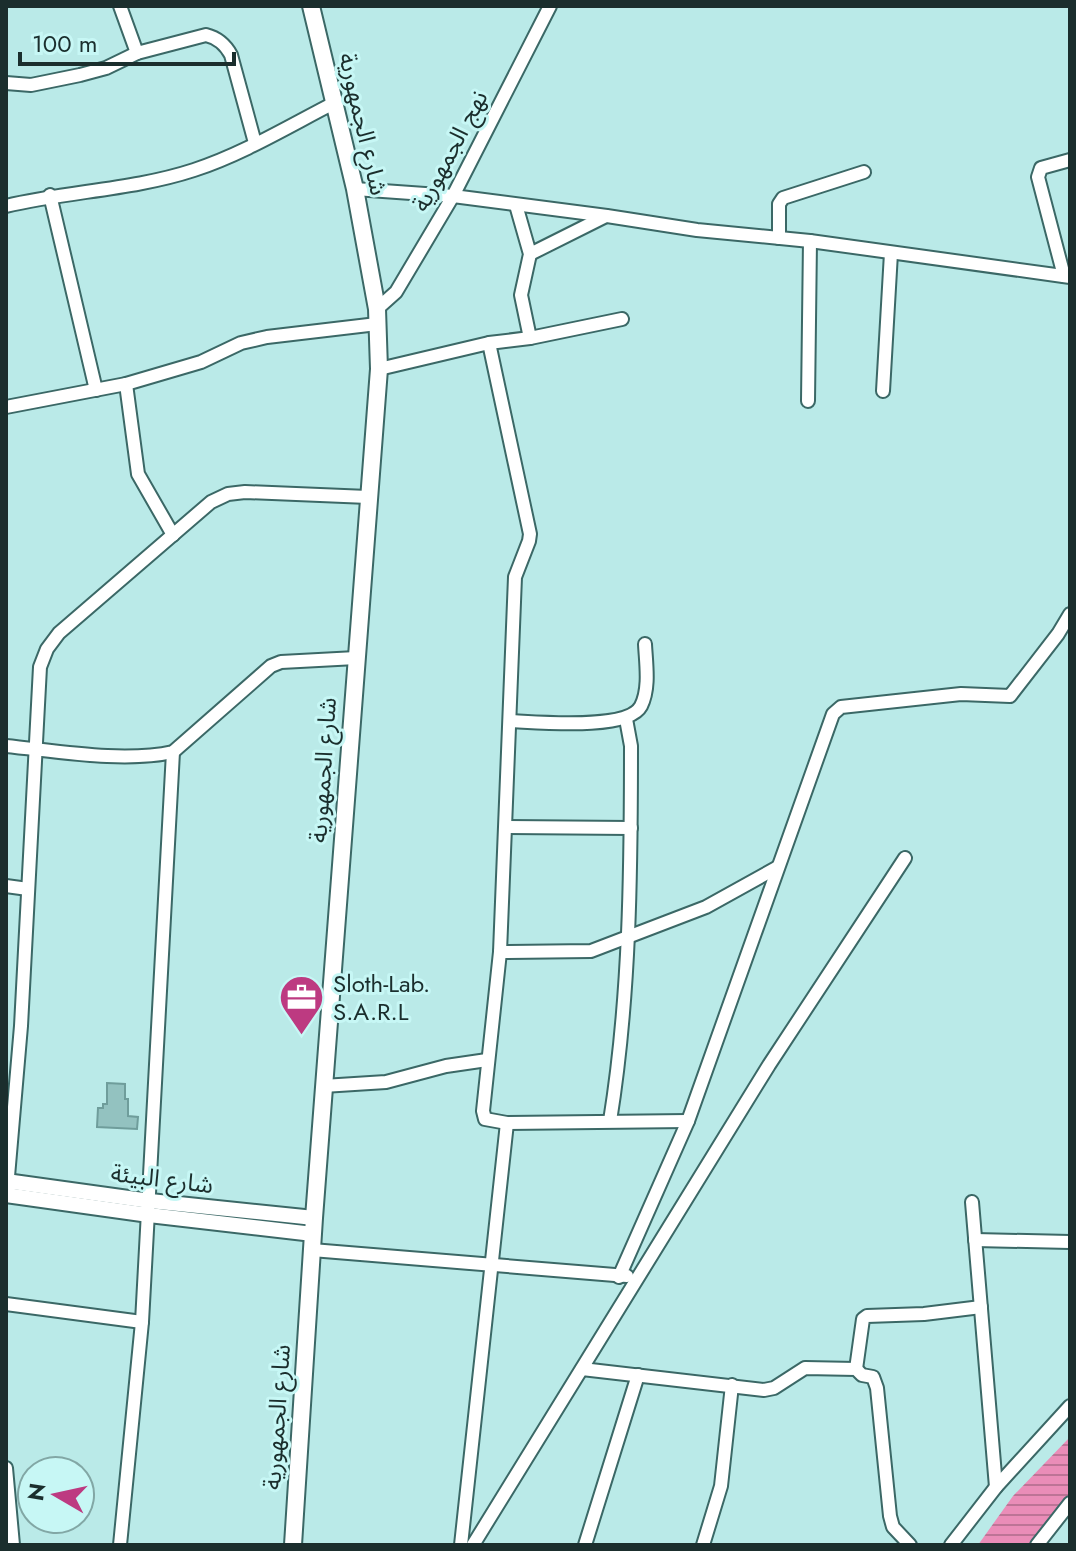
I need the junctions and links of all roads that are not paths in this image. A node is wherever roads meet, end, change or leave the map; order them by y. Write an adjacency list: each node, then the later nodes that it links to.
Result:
1 (120, 6): 4 (street)
2 (311, 6): 6 (main road, شارع الجمهورية)
3 (550, 6): 12 (street, نهج الجمهورية)
4 (137, 53): 5 (street); 7 (street)
5 (6, 83)
6 (334, 103): 7 (street); 10 (main road, شارع الجمهورية)
7 (255, 143): 11 (street)
8 (1070, 160): 20 (street)
9 (864, 172): 16 (street)
10 (355, 189): 12 (street); 21 (main road, شارع الجمهورية)
11 (50, 195): 14 (street); 27 (street)
12 (453, 196): 13 (street); 21 (street, نهج الجمهورية)
13 (516, 205): 15 (street); 19 (street)
14 (6, 206)
15 (607, 216): 16 (street); 19 (street)
16 (779, 238): 17 (street)
17 (810, 241): 18 (street); 29 (street)
18 (891, 253): 20 (street); 28 (street)
19 (530, 254): 23 (street)
20 (1067, 277)
21 (377, 316): 25 (main road, شارع الجمهورية); 26 (street)
22 (622, 319): 23 (street)
23 (530, 338): 24 (street)
24 (489, 343): 25 (street); 38 (street)
25 (379, 369): 31 (main road, شارع الجمهورية)
26 (126, 384): 27 (street); 32 (street)
27 (96, 390): 30 (street)
28 (883, 391)
29 (808, 401)
30 (6, 407)
31 (368, 497): 32 (street); 36 (main road, شارع الجمهورية)
32 (173, 535): 40 (street)
33 (1070, 614): 34 (street)
34 (1064, 637): 45 (street)
35 (645, 644): 37 (street)
36 (356, 658): 41 (street); 53 (main road, شارع الجمهورية)
37 (626, 719): 38 (street); 43 (street)
38 (510, 721): 42 (street)
39 (6, 746): 40 (street)
40 (36, 749): 41 (street); 47 (street)
41 (173, 752): 59 (street)
42 (506, 827): 43 (street); 49 (street)
43 (631, 828): 48 (street)
44 (905, 858): 64 (street)
45 (778, 867): 48 (street); 55 (street)
46 (6, 886): 47 (street)
47 (28, 889): 51 (street)
48 (628, 939): 49 (street); 54 (street)
49 (500, 952): 52 (street)
50 (6, 1024): 51 (street)
51 (21, 1026): 57 (street)
52 (487, 1060): 53 (street); 56 (street)
53 (323, 1086): 60 (main road, شارع الجمهورية)
54 (610, 1121): 55 (street); 56 (street)
55 (688, 1121): 65 (street)
56 (507, 1123): 63 (street)
57 (7, 1188): 59 (street, شارع البيئة)
58 (972, 1202): 61 (street)
59 (149, 1208): 60 (street, شارع البيئة); 68 (street)
60 (313, 1234): 63 (street); 79 (main road, شارع الجمهورية)
61 (975, 1240): 62 (street); 67 (street)
62 (1069, 1246)
63 (490, 1267): 65 (street); 80 (street)
64 (640, 1275): 65 (street); 69 (street)
65 (619, 1277)
66 (6, 1304): 68 (street)
67 (981, 1307): 70 (street); 75 (street)
68 (142, 1322): 78 (street)
69 (582, 1369): 71 (street); 81 (street)
70 (856, 1369): 72 (street); 84 (street)
71 (638, 1375): 72 (street); 82 (street)
72 (732, 1385): 83 (street)
73 (1070, 1406): 75 (street)
74 (6, 1468): 77 (street)
75 (996, 1487): 85 (street)
76 (1070, 1503): 86 (street)
77 (13, 1545)
78 (120, 1545)
79 (293, 1545)
80 (461, 1545)
81 (473, 1545)
82 (585, 1545)
83 (703, 1545)
84 (910, 1545)
85 (951, 1545)
86 (1037, 1545)

